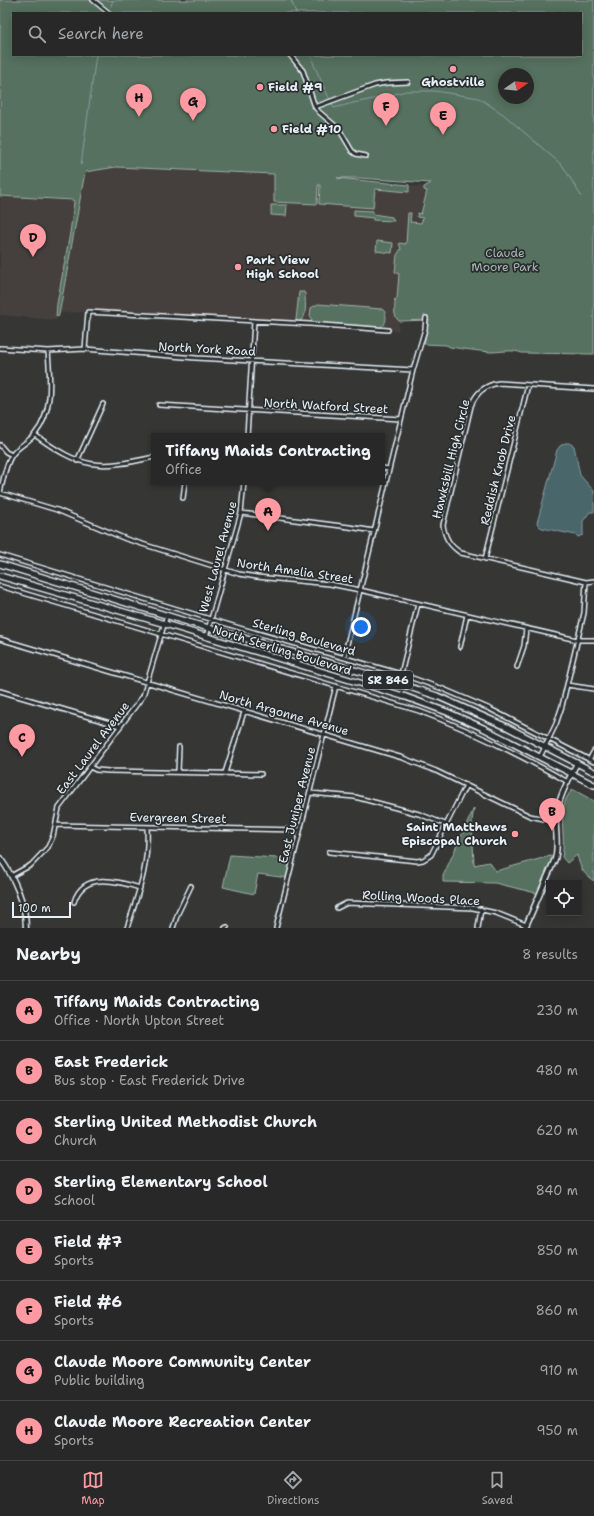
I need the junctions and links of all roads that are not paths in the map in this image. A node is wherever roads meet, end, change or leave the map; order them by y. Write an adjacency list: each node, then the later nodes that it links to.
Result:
1 (93, 0): 2 (street)
2 (107, 12)
3 (291, 56): 5 (street)
4 (408, 82): 5 (street)
5 (315, 107): 6 (street)
6 (366, 156)
7 (426, 318): 14 (street)
8 (254, 321): 9 (street); 11 (street); 13 (street)
9 (388, 330)
10 (0, 348): 12 (street, North York Road)
11 (85, 349): 12 (street, North York Road); 13 (street, North York Road)
12 (48, 351): 22 (street)
13 (253, 360): 14 (street, North York Road); 19 (street)
14 (413, 370): 20 (street)
15 (528, 385): 16 (street, Hawksbill High Circle); 36 (street, Reddish Knob Drive); 36 (street, Hawksbill High Circle)
16 (594, 389)
17 (103, 404): 26 (street)
18 (159, 405): 19 (street, North Watford Street)
19 (250, 410): 20 (street, North Watford Street); 21 (street)
20 (401, 419): 28 (street)
21 (248, 433)
22 (35, 435): 24 (street); 26 (street)
23 (0, 445): 24 (street)
24 (12, 455): 31 (street)
25 (151, 458): 26 (street)
26 (77, 461)
27 (385, 468): 28 (street)
28 (389, 469): 34 (street)
29 (185, 485): 32 (street)
30 (244, 485): 33 (street, West Laurel Avenue)
31 (0, 493): 38 (street, North Amelia Street)
32 (183, 498)
33 (241, 513): 34 (street); 38 (street, West Laurel Avenue)
34 (374, 532): 43 (street)
35 (0, 555): 47 (street, Sterling Boulevard)
36 (485, 559): 41 (street, Hawksbill High Circle)
37 (0, 564): 45 (main road, North Sterling Boulevard / SR 846)
38 (225, 570): 43 (street, North Amelia Street); 47 (street, West Laurel Avenue)
39 (0, 576): 48 (main road, North Sterling Boulevard / SR 846)
40 (594, 581): 41 (street, Hawksbill High Circle)
41 (586, 582): 54 (street)
42 (0, 586): 51 (street)
43 (360, 590): 44 (street, North Amelia Street); 57 (street)
44 (418, 604): 46 (street, North Amelia Street); 59 (street)
45 (167, 615): 48 (street, East Laurel Avenue); 49 (main road, North Sterling Boulevard / SR 846)
46 (467, 615): 50 (street, North Amelia Street); 56 (street)
47 (211, 619): 49 (street, West Laurel Avenue); 57 (street, Sterling Boulevard)
48 (165, 624): 51 (street, East Laurel Avenue); 52 (main road, North Sterling Boulevard / SR 846)
49 (208, 628): 52 (street, West Laurel Avenue); 69 (main road, North Sterling Boulevard / SR 846)
50 (526, 629): 54 (street, North Amelia Street); 58 (street)
51 (163, 634): 60 (street, East Laurel Avenue); 62 (street)
52 (206, 637): 72 (main road, North Sterling Boulevard / SR 846)
53 (0, 638): 60 (street, North Argonne Avenue)
54 (577, 640): 55 (street, North Amelia Street); 61 (street)
55 (594, 640)
56 (460, 647)
57 (344, 657): 59 (street, Sterling Boulevard)
58 (517, 667)
59 (401, 674): 68 (street, Sterling Boulevard)
60 (148, 682): 65 (street, North Argonne Avenue); 66 (street, East Laurel Avenue)
61 (567, 684): 63 (street); 68 (street)
62 (336, 686): 67 (street, East Juniper Avenue); 82 (street)
63 (594, 689)
64 (0, 691): 66 (street)
65 (244, 712): 67 (street, North Argonne Avenue); 79 (street)
66 (120, 726): 76 (street, East Laurel Avenue)
67 (324, 734): 83 (street, North Argonne Avenue); 85 (street, East Juniper Avenue)
68 (549, 739): 69 (street); 73 (street, Sterling Boulevard)
69 (545, 746): 72 (street); 75 (main road, North Sterling Boulevard / SR 846)
70 (179, 747): 77 (street)
71 (594, 751): 73 (street)
72 (540, 757): 81 (main road, North Sterling Boulevard / SR 846)
73 (589, 760): 74 (street, Sterling Boulevard)
74 (594, 762)
75 (577, 763): 78 (main road, North Sterling Boulevard / SR 846); 81 (street)
76 (90, 767): 77 (street); 88 (street, East Laurel Avenue)
77 (178, 772): 79 (street)
78 (594, 772)
79 (224, 773): 80 (street)
80 (261, 774)
81 (572, 774): 82 (street); 84 (main road, North Sterling Boulevard / SR 846)
82 (568, 782): 86 (street)
83 (466, 784): 86 (street, North Argonne Avenue); 87 (street)
84 (594, 785)
85 (310, 793): 87 (street); 90 (street, East Juniper Avenue)
86 (556, 820): 99 (street)
87 (445, 824): 91 (street)
88 (56, 825): 89 (street, Evergreen Street); 93 (street, East Laurel Avenue)
89 (147, 827): 90 (street, Evergreen Street); 95 (street)
90 (300, 830): 103 (street, East Juniper Avenue)
91 (329, 852)
92 (0, 858): 93 (street)
93 (11, 876): 100 (street)
94 (191, 886): 102 (street)
95 (140, 888): 96 (street); 101 (street)
96 (74, 902)
97 (337, 908): 98 (street, Rolling Woods Place)
98 (481, 909): 99 (street, Rolling Woods Place); 104 (street)
99 (525, 927)
100 (26, 928)
101 (127, 928)
102 (174, 928)
103 (276, 928)
104 (478, 928)

